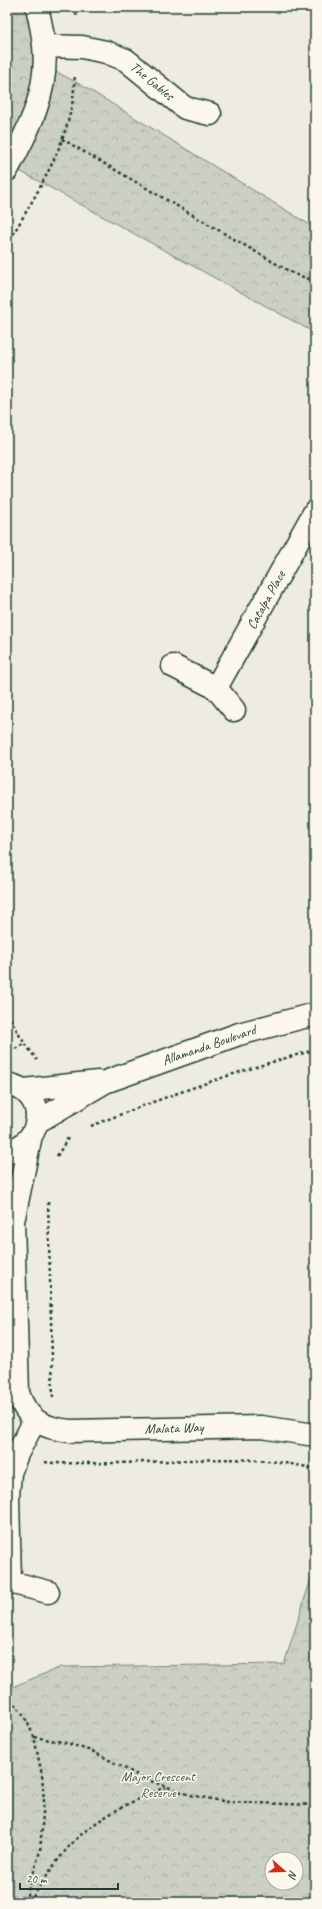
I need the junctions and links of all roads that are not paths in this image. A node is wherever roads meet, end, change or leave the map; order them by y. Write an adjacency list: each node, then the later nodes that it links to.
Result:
1 (38, 7): 2 (street)
2 (44, 46): 3 (street, The Gables); 4 (street)
3 (210, 114)
4 (7, 170)
5 (315, 511): 7 (street, Catalpa Place)
6 (173, 666): 7 (street)
7 (216, 688): 8 (street)
8 (234, 710)
9 (315, 1014): 10 (street, Allamanda Boulevard)
10 (105, 1082): 11 (street, Allamanda Boulevard); 12 (street, Allamanda Boulevard)
11 (13, 1083): 12 (street)
12 (34, 1131): 13 (street, Allamanda Boulevard); 15 (street, Malata Way)
13 (7, 1152)
14 (7, 1195): 15 (street, Malata Way)
15 (13, 1221): 16 (street, Malata Way)
16 (35, 1420): 17 (street, Malata Way); 18 (street)
17 (315, 1435)
18 (8, 1582): 19 (street)
19 (48, 1592)

